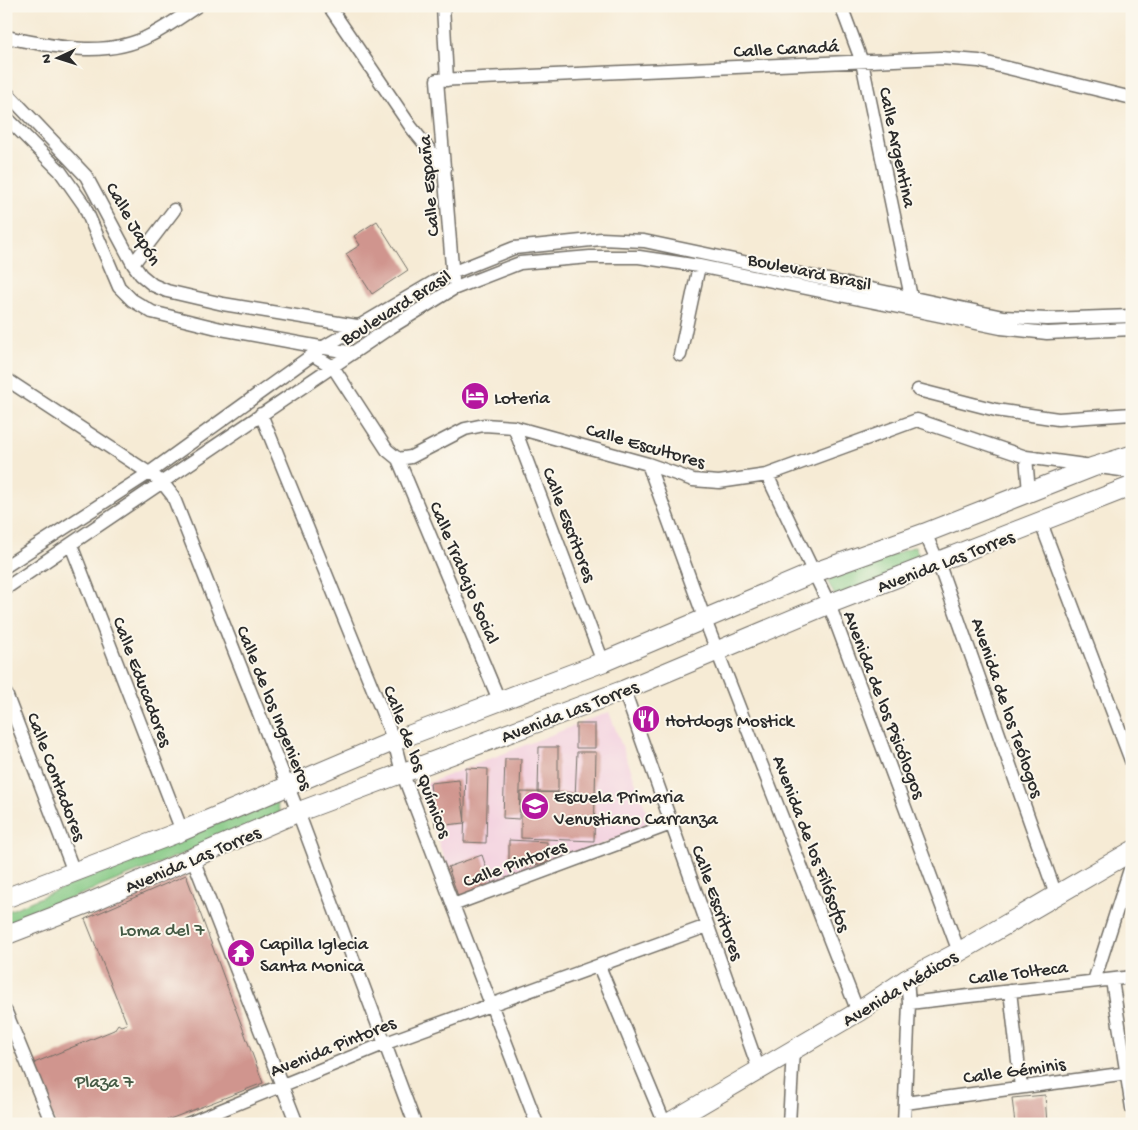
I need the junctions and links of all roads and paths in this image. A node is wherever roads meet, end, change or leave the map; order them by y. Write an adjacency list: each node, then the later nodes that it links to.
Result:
1 (197, 6): 5 (street)
2 (328, 6): 11 (street)
3 (443, 6): 7 (street, Calle España)
4 (841, 6): 6 (street, Calle Argentina)
5 (6, 38)
6 (862, 62): 7 (street, Calle Canadá); 9 (street, Calle Canadá); 17 (street, Calle Argentina)
7 (442, 80): 11 (street, Calle España)
8 (6, 92): 13 (street, Calle Japón)
9 (1132, 98)
10 (6, 117): 22 (street, Calle Japón)
11 (445, 169): 15 (street, Calle España)
12 (174, 210): 13 (street)
13 (133, 264): 19 (street, Calle Japón)
14 (699, 266): 16 (street, Boulevard Brasil); 20 (street, Boulevard Brasil); 24 (street)
15 (452, 272): 16 (street, Calle España); 17 (street, Boulevard Brasil); 19 (street, Boulevard Brasil)
16 (454, 289): 21 (street, Boulevard Brasil)
17 (911, 297): 18 (street, Boulevard Brasil)
18 (1132, 316)
19 (360, 326): 21 (street, Calle Japón); 22 (street, Boulevard Brasil)
20 (1132, 329)
21 (385, 331): 23 (street, Boulevard Brasil)
22 (318, 352): 23 (street, Calle Japón); 25 (street); 36 (street, Boulevard Brasil)
23 (352, 353): 25 (street, Boulevard Brasil)
24 (680, 355)
25 (333, 367): 28 (street, Boulevard Brasil); 33 (street)
26 (6, 379): 36 (street, Calle de los Ingenieros)
27 (918, 390): 29 (street)
28 (261, 414): 39 (street, Boulevard Brasil); 56 (street, Calle de los Químicos)
29 (1132, 414)
30 (514, 427): 33 (street, Calle Escultores); 34 (street, Calle Escultores); 52 (street, Calle Escritores)
31 (1132, 455): 35 (main road, Avenida Las Torres)
32 (1026, 458): 35 (street, Calle Escultores); 38 (street, Calle Escultores); 41 (street)
33 (398, 459): 55 (street, Calle Trabajo Social)
34 (648, 464): 38 (street, Calle Escultores); 50 (street, Avenida de los Filósofos)
35 (1093, 467): 37 (street, Calle Escultores); 41 (main road, Avenida Las Torres)
36 (149, 473): 39 (street, Calle de los Ingenieros); 46 (street, Boulevard Brasil)
37 (1132, 474)
38 (767, 475): 47 (street, Avenida de los Psicólogos)
39 (162, 482): 44 (street, Boulevard Brasil); 59 (street, Calle de los Ingenieros)
40 (1132, 486): 42 (main road, Avenida Las Torres)
41 (1029, 492): 43 (main road, Avenida Las Torres)
42 (1041, 523): 45 (main road, Avenida Las Torres); 57 (street)
43 (925, 533): 45 (street, Avenida de los Teólogos); 47 (main road, Avenida Las Torres)
44 (71, 545): 48 (street, Boulevard Brasil); 62 (street, Calle Educadores)
45 (938, 562): 49 (main road, Avenida Las Torres); 68 (street, Avenida de los Teólogos)
46 (6, 566)
47 (813, 573): 49 (street, Avenida de los Psicólogos); 50 (main road, Avenida Las Torres)
48 (6, 588)
49 (829, 604): 51 (main road, Avenida Las Torres); 73 (street, Avenida de los Psicólogos)
50 (705, 620): 51 (street, Avenida de los Filósofos); 52 (main road, Avenida Las Torres)
51 (719, 651): 53 (main road, Avenida Las Torres); 83 (street, Avenida de los Filósofos)
52 (603, 662): 55 (main road, Avenida Las Torres)
53 (624, 690): 58 (main road, Avenida Las Torres); 61 (street, Calle Escritores)
54 (6, 694): 66 (street, Calle Contadores)
55 (499, 700): 56 (main road, Avenida Las Torres)
56 (394, 741): 58 (street, Calle de los Químicos); 59 (main road, Avenida Las Torres)
57 (1132, 763)
58 (402, 772): 60 (main road, Avenida Las Torres); 70 (street, Calle de los Químicos)
59 (286, 786): 60 (street, Calle de los Ingenieros); 62 (main road, Avenida Las Torres)
60 (298, 812): 64 (main road, Avenida Las Torres); 84 (street, Calle de los Ingenieros)
61 (671, 824): 70 (street, Calle Pintores); 71 (street, Calle Escritores)
62 (182, 831): 66 (main road, Avenida Las Torres)
63 (1132, 851): 68 (main road, Avenida Médicos)
64 (193, 859): 72 (main road, Avenida Las Torres); 88 (street)
65 (1132, 863): 67 (street)
66 (74, 872): 69 (main road, Avenida Las Torres)
67 (1129, 882): 78 (street)
68 (1056, 895): 73 (main road, Avenida Médicos)
69 (6, 898)
70 (453, 905): 81 (street, Calle de los Químicos)
71 (707, 926): 74 (street); 86 (street, Calle Escritores)
72 (6, 935)
73 (959, 952): 76 (main road, Avenida Médicos)
74 (598, 966): 81 (street); 97 (street)
75 (1132, 978): 77 (street, Calle Tolteca)
76 (907, 979): 80 (street); 83 (main road, Avenida Médicos)
77 (1112, 980): 78 (street, Calle Tolteca); 87 (street)
78 (1094, 981): 79 (street, Calle Tolteca)
79 (1010, 991): 80 (street, Calle Tolteca); 89 (street)
80 (909, 1003): 90 (street)
81 (492, 1005): 84 (street, Avenida Pintores); 96 (street, Calle de los Químicos)
82 (6, 1012): 92 (street)
83 (858, 1012): 85 (main road, Avenida Médicos)
84 (386, 1043): 88 (street, Avenida Pintores); 95 (street, Calle de los Ingenieros)
85 (793, 1050): 86 (main road, Avenida Médicos); 98 (street)
86 (758, 1070): 97 (main road, Avenida Médicos)
87 (1128, 1073): 89 (street, Calle Géminis); 91 (street)
88 (282, 1085): 93 (street, Avenida Pintores); 94 (street)
89 (1021, 1087): 90 (street, Calle Géminis)
90 (905, 1103): 99 (street)
91 (1132, 1108)
92 (52, 1124)
93 (187, 1124)
94 (297, 1124)
95 (415, 1124)
96 (537, 1124)
97 (666, 1124)
98 (790, 1124)
99 (904, 1124)

